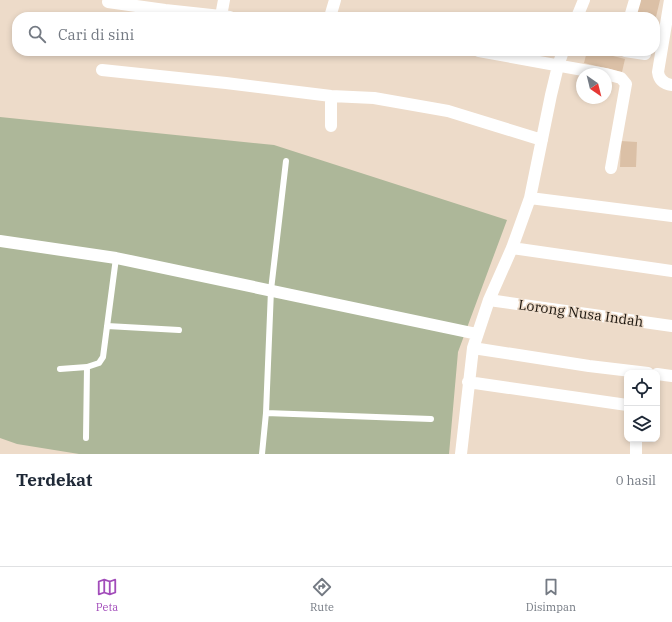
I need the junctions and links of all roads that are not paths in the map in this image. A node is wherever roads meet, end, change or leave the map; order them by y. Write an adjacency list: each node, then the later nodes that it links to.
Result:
1 (224, 0): 9 (street)
2 (336, 0): 10 (street)
3 (634, 0): 12 (street)
4 (670, 0): 19 (street)
5 (581, 1): 11 (street)
6 (108, 2): 7 (street)
7 (166, 5): 8 (street)
8 (204, 12)
9 (225, 12)
10 (332, 12)
11 (578, 12)
12 (631, 12)
13 (505, 56): 15 (street)
14 (562, 56): 15 (street)
15 (558, 66): 16 (street); 22 (street)
16 (576, 69)
17 (102, 70): 20 (street)
18 (612, 76): 24 (street)
19 (672, 85)
20 (331, 96): 21 (street); 22 (street)
21 (331, 126)
22 (542, 140): 25 (street)
23 (286, 161): 31 (lane)
24 (611, 168)
25 (530, 198): 26 (street); 28 (street)
26 (672, 216)
27 (0, 241): 29 (street)
28 (512, 248): 30 (street); 32 (street)
29 (116, 258): 31 (street); 33 (lane)
30 (672, 271)
31 (270, 290): 36 (street); 45 (lane)
32 (489, 300): 34 (street, Lorong Nusa Indah); 36 (street)
33 (107, 326): 35 (lane); 38 (lane)
34 (672, 326)
35 (179, 330)
36 (477, 334): 37 (street)
37 (473, 348): 40 (street); 43 (street)
38 (87, 367): 39 (lane); 47 (lane)
39 (60, 369)
40 (624, 370)
41 (660, 374): 42 (street)
42 (672, 376)
43 (468, 382): 44 (street); 50 (street)
44 (624, 405)
45 (266, 412): 46 (lane); 49 (lane)
46 (431, 419)
47 (86, 438)
48 (636, 442): 51 (street)
49 (262, 454)
50 (461, 454)
51 (636, 454)

